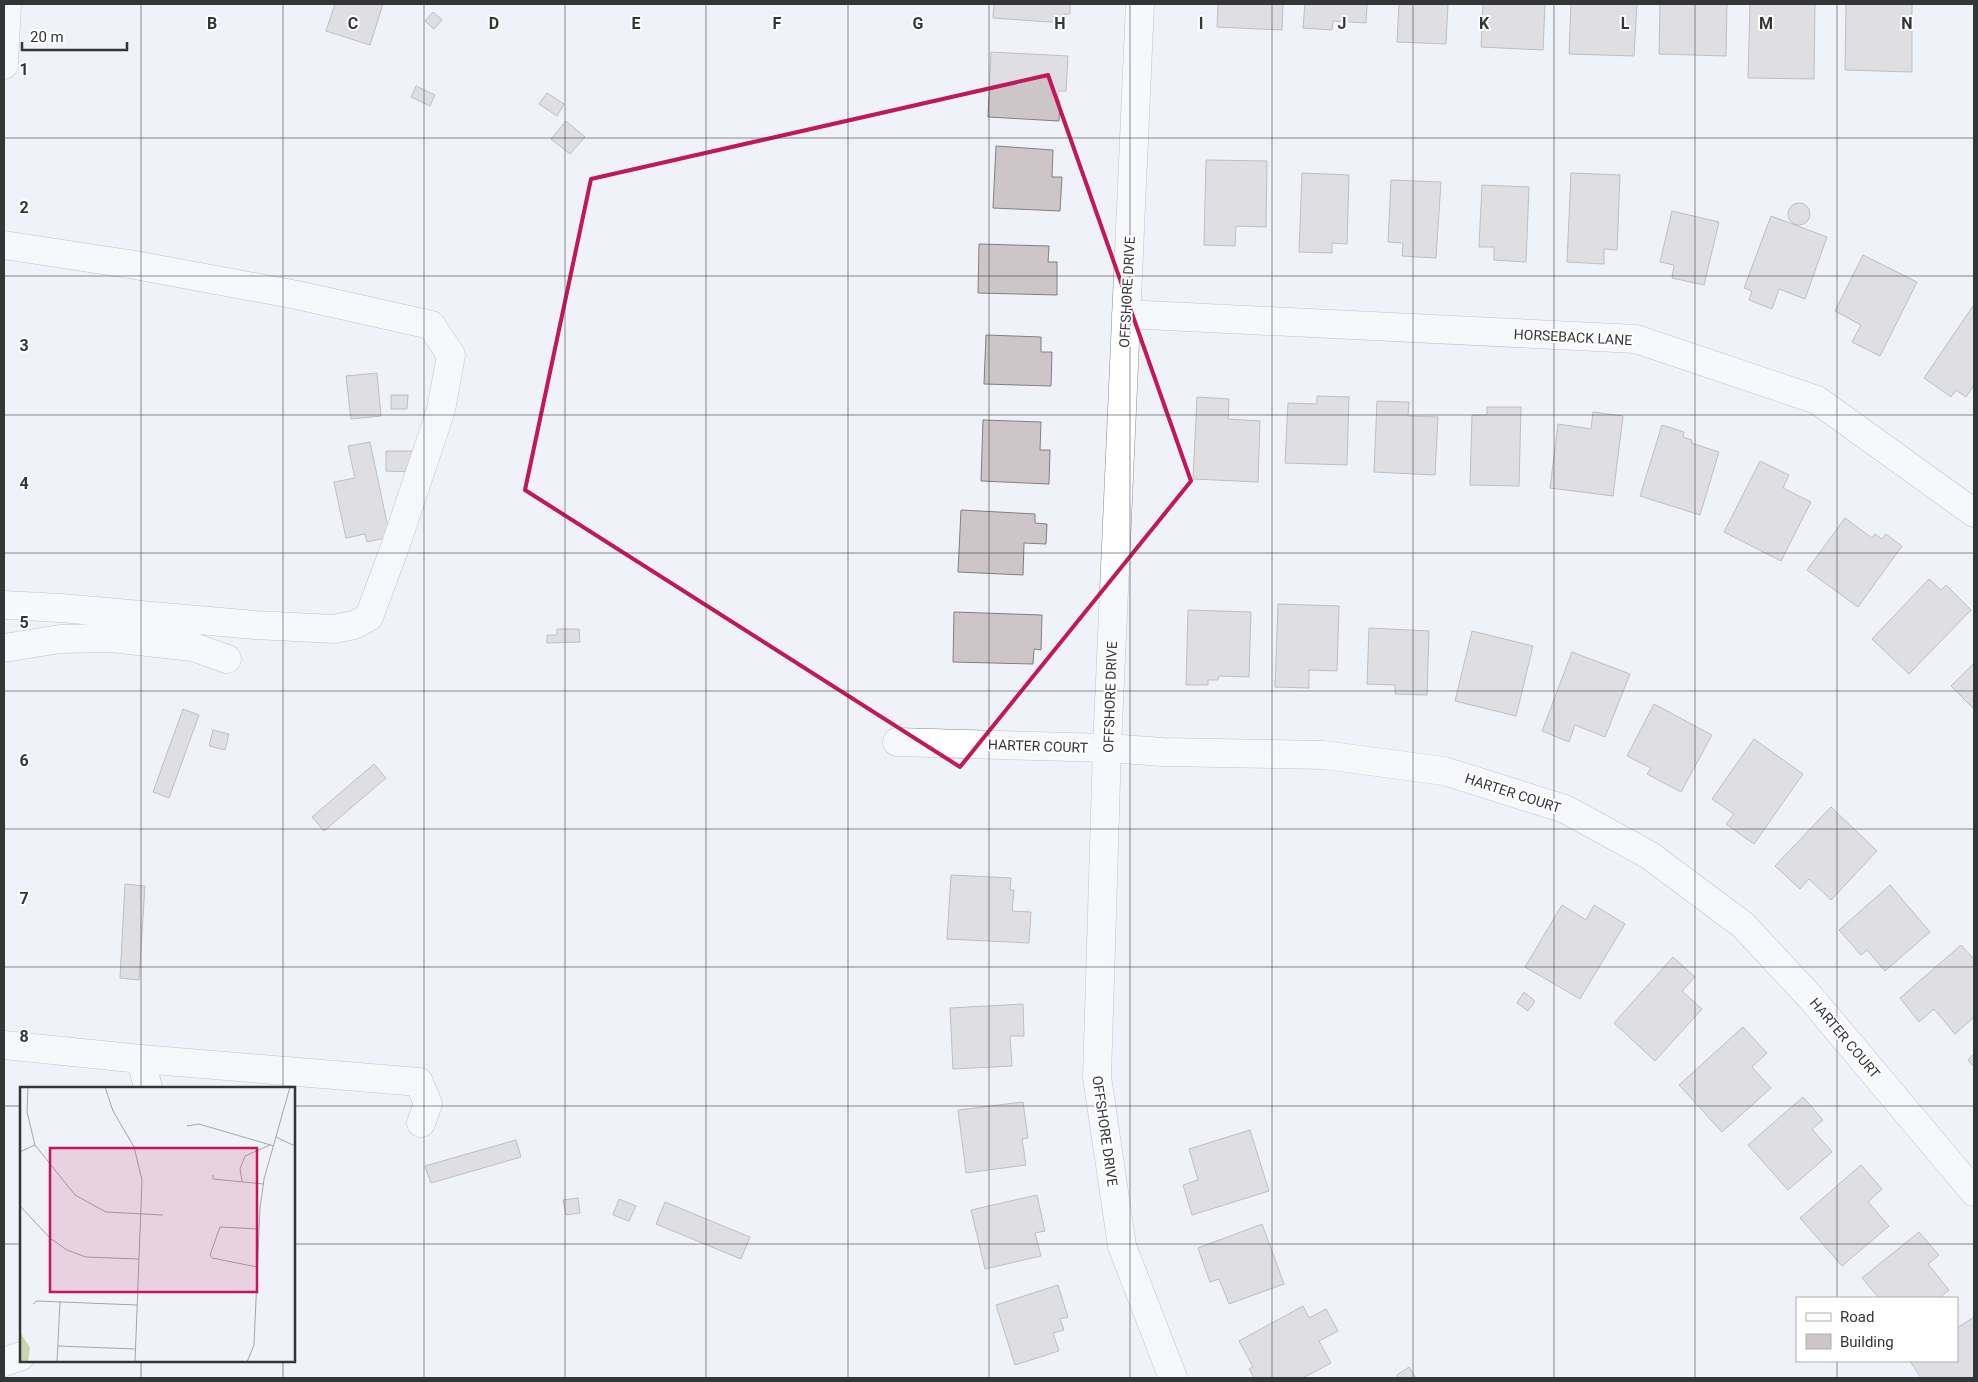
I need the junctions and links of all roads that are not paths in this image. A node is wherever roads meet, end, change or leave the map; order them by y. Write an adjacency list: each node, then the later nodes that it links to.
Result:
1 (7, 4): 3 (street)
2 (1140, 4): 5 (street, OFFSHORE DRIVE)
3 (4, 65)
4 (4, 245): 7 (street)
5 (1126, 314): 6 (street, HORSEBACK LANE); 11 (street, OFFSHORE DRIVE)
6 (1974, 513)
7 (4, 605)
8 (4, 648): 9 (street)
9 (227, 659)
10 (897, 742): 11 (street, HARTER COURT)
11 (1107, 748): 16 (street, HARTER COURT); 19 (street, OFFSHORE DRIVE)
12 (4, 1045): 13 (street)
13 (141, 1059): 14 (street); 15 (street)
14 (148, 1087)
15 (422, 1122)
16 (1974, 1192)
17 (20, 1356): 18 (street)
18 (4, 1362)
19 (1173, 1378)

